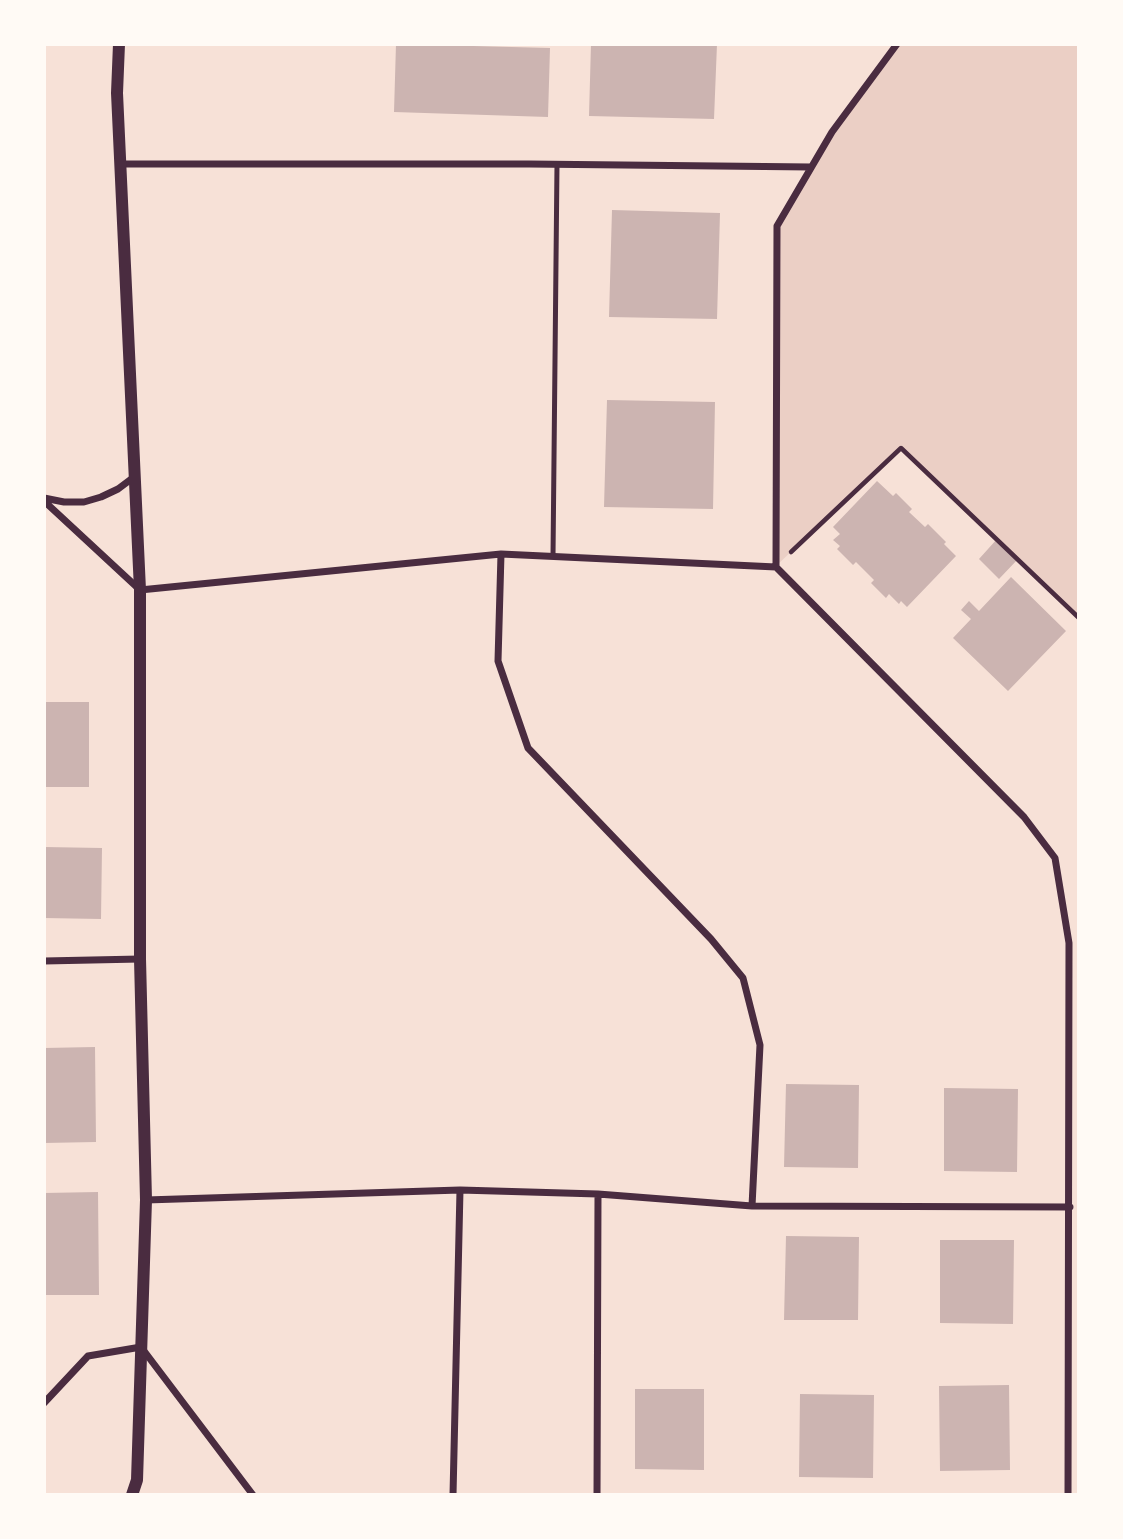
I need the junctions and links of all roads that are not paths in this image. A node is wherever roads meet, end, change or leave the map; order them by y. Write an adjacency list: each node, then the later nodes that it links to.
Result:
1 (119, 44): 3 (street)
2 (897, 44): 5 (street)
3 (120, 164): 4 (street); 6 (street)
4 (557, 164): 5 (street); 9 (lane)
5 (811, 167): 10 (street)
6 (134, 477): 7 (street); 11 (street)
7 (44, 499): 11 (street)
8 (501, 554): 9 (street); 11 (street); 17 (street)
9 (553, 556): 10 (street)
10 (776, 566): 18 (street)
11 (141, 590): 12 (street)
12 (140, 958): 13 (street); 16 (street)
13 (44, 961)
14 (460, 1190): 15 (street); 16 (street); 23 (street)
15 (598, 1194): 17 (street); 24 (street)
16 (146, 1200): 19 (street)
17 (752, 1206): 18 (street)
18 (1070, 1207): 25 (street)
19 (141, 1347): 20 (street); 21 (street); 22 (street)
20 (44, 1403)
21 (132, 1495)
22 (253, 1495)
23 (453, 1495)
24 (597, 1495)
25 (1068, 1495)

